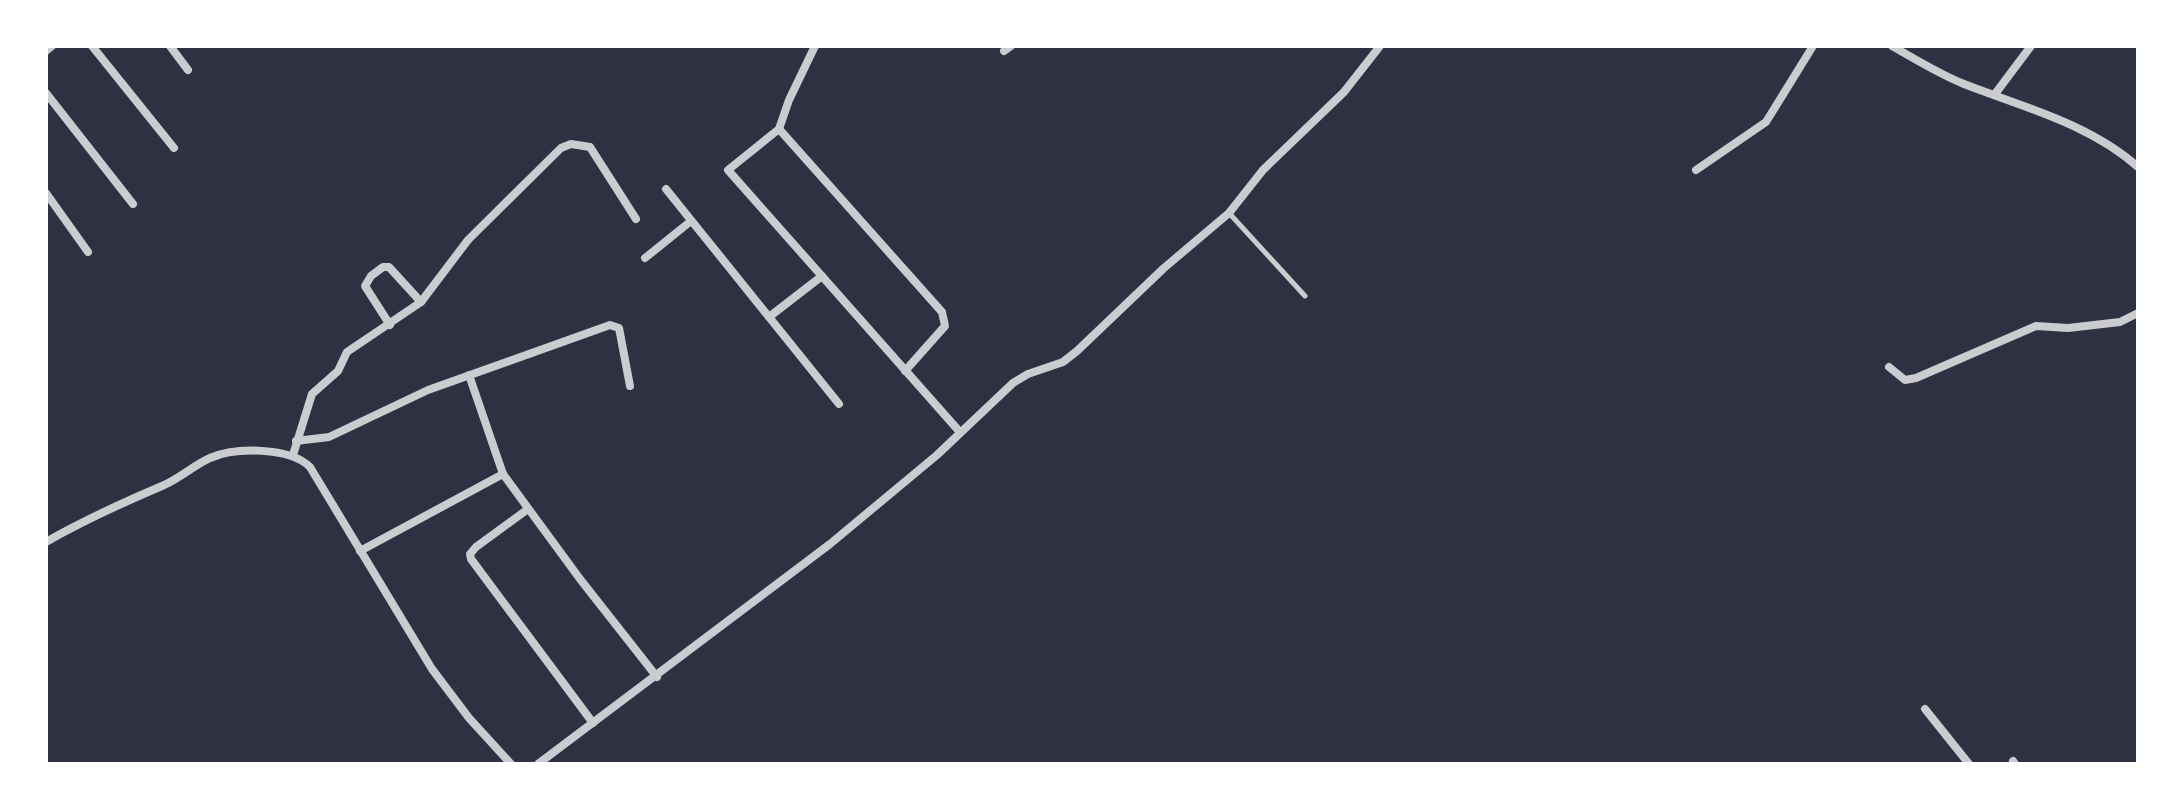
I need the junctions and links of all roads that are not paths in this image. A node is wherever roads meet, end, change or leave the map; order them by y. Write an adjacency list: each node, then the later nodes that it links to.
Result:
1 (52, 46): 9 (street)
2 (92, 46): 14 (street)
3 (170, 46): 10 (street)
4 (815, 46): 13 (street)
5 (1380, 46): 20 (street)
6 (1813, 46): 16 (street)
7 (1892, 46): 12 (street)
8 (2031, 46): 12 (street)
9 (46, 51)
10 (188, 70)
11 (46, 93): 19 (street)
12 (1995, 94): 15 (street)
13 (779, 129): 25 (street); 32 (street)
14 (174, 148)
15 (2138, 167)
16 (1696, 170)
17 (666, 189): 22 (street)
18 (46, 193): 23 (street)
19 (133, 204)
20 (1229, 213): 26 (lane); 36 (street)
21 (636, 219): 27 (street)
22 (691, 221): 24 (street); 29 (street)
23 (88, 252)
24 (645, 258)
25 (822, 276): 29 (street); 32 (street)
26 (1305, 296)
27 (421, 302): 30 (street); 30 (street)
28 (2138, 313): 31 (street)
29 (769, 317): 35 (street)
30 (390, 325): 37 (street)
31 (1889, 367)
32 (905, 371): 36 (street)
33 (469, 375): 34 (street); 37 (street); 39 (street)
34 (630, 386)
35 (839, 404)
36 (959, 431): 43 (street)
37 (296, 441): 38 (street)
38 (293, 455): 41 (street); 42 (street)
39 (503, 474): 40 (street); 42 (street)
40 (528, 509): 43 (street); 45 (street)
41 (46, 542)
42 (360, 551): 46 (street)
43 (657, 677): 45 (street)
44 (1925, 709): 48 (street)
45 (593, 723): 47 (street)
46 (511, 764)
47 (538, 764)
48 (1969, 764)

